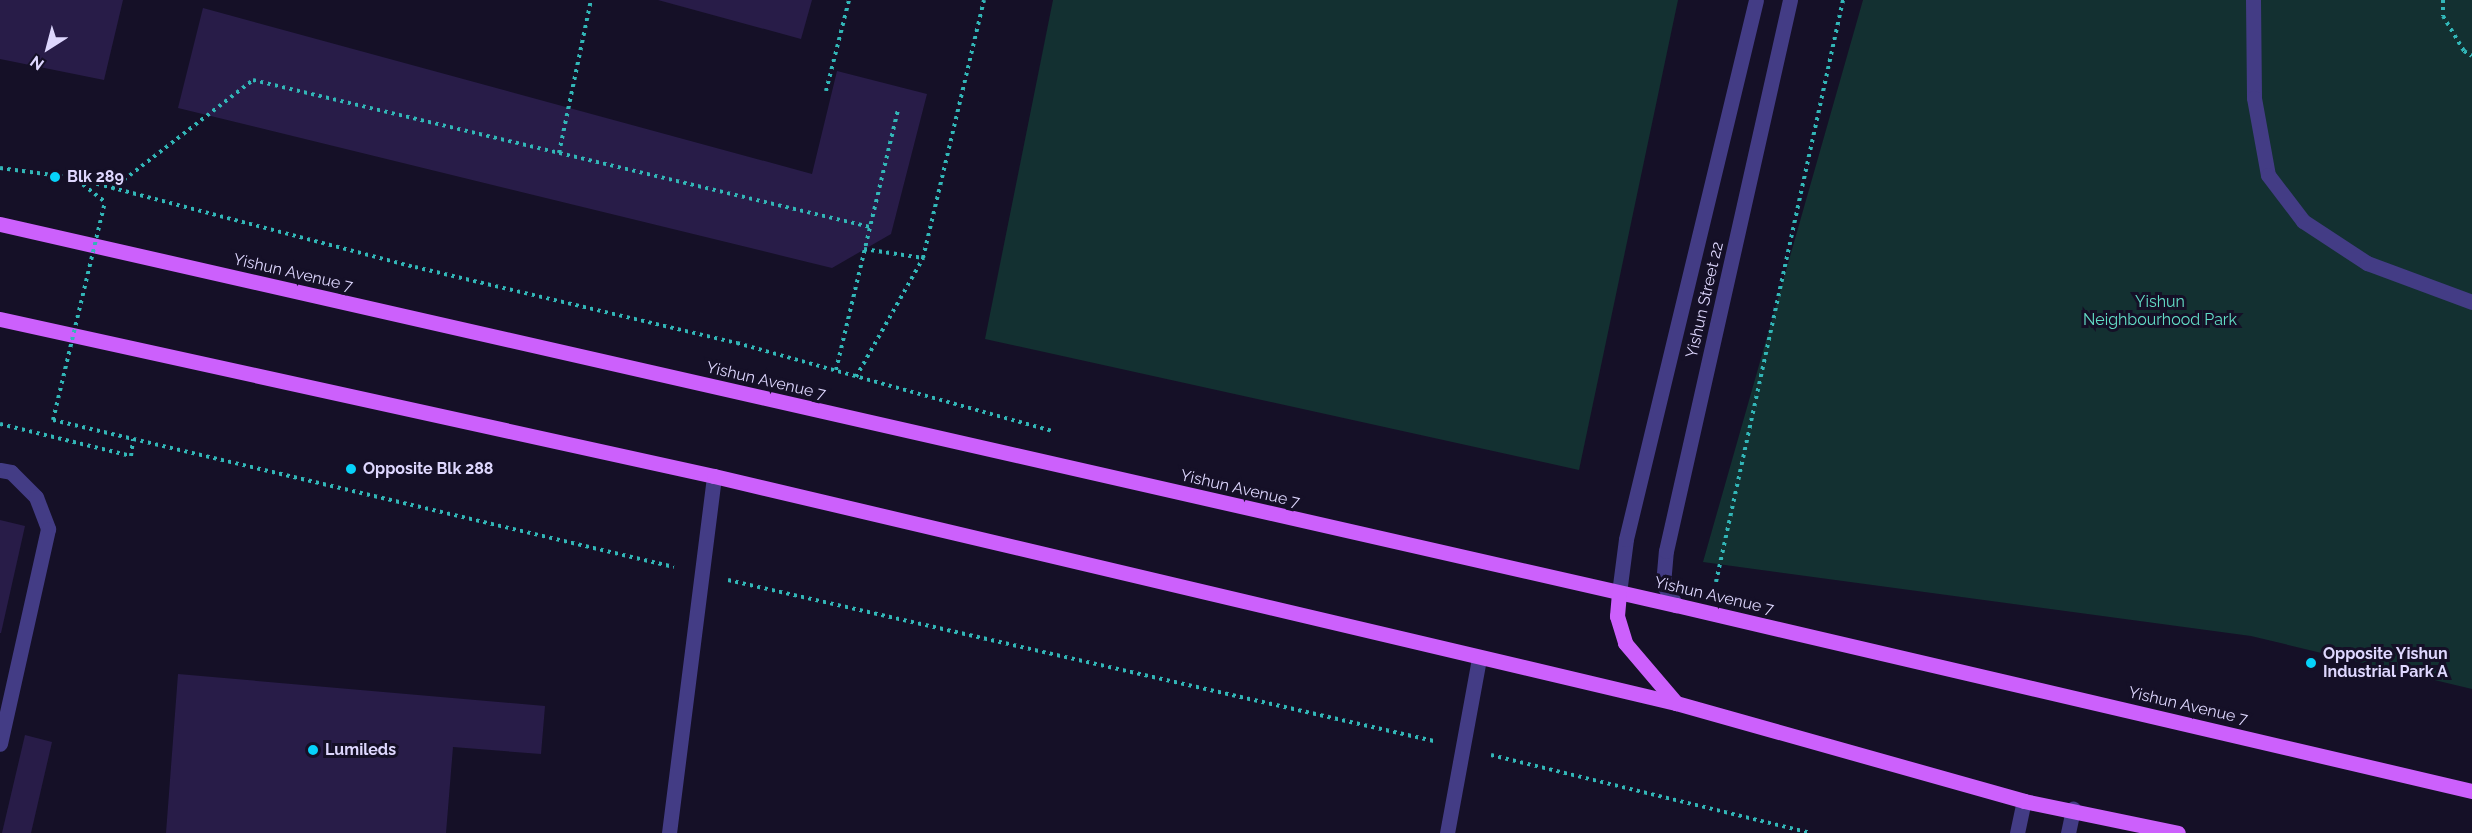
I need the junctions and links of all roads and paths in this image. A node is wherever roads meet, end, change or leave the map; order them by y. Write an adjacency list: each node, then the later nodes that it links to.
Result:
1 (591, 0): 12 (path)
2 (849, 0): 10 (path)
3 (984, 0): 19 (path)
4 (1756, 0): 33 (street, Yishun Street 22)
5 (1791, 0): 29 (street, Yishun Street 22)
6 (1843, 0): 31 (path)
7 (2253, 0): 20 (street)
8 (2443, 0): 9 (path)
9 (2472, 56)
10 (826, 91)
11 (898, 110): 17 (path)
12 (558, 153): 15 (path); 17 (path)
13 (0, 168): 14 (path)
14 (75, 178): 15 (path); 26 (path, bridge)
15 (112, 189): 22 (path)
16 (0, 224): 33 (main road, Yishun Avenue 7)
17 (870, 227): 18 (path)
18 (864, 249): 19 (path); 22 (path)
19 (923, 258): 23 (path)
20 (2472, 302)
21 (0, 319): 28 (main road)
22 (836, 370): 23 (path)
23 (856, 377): 25 (path)
24 (0, 424): 26 (path)
25 (1060, 433)
26 (133, 439): 30 (path)
27 (0, 470): 37 (street)
28 (714, 476): 30 (street); 35 (main road)
29 (1662, 573): 31 (path); 34 (street)
30 (702, 574): 38 (path); 42 (street)
31 (1716, 582): 32 (path)
32 (1728, 585)
33 (1619, 593): 34 (main road, Yishun Avenue 7); 36 (main road)
34 (1676, 605): 39 (main road, Yishun Avenue 7)
35 (1479, 658): 36 (main road); 38 (street)
36 (1677, 703): 40 (main road)
37 (0, 744)
38 (1462, 748): 43 (street); 44 (path)
39 (2472, 791)
40 (2024, 801): 41 (main road); 45 (street)
41 (2073, 809): 46 (street); 47 (main road)
42 (669, 833)
43 (1447, 833)
44 (1811, 833)
45 (2018, 833)
46 (2068, 833)
47 (2178, 833)

